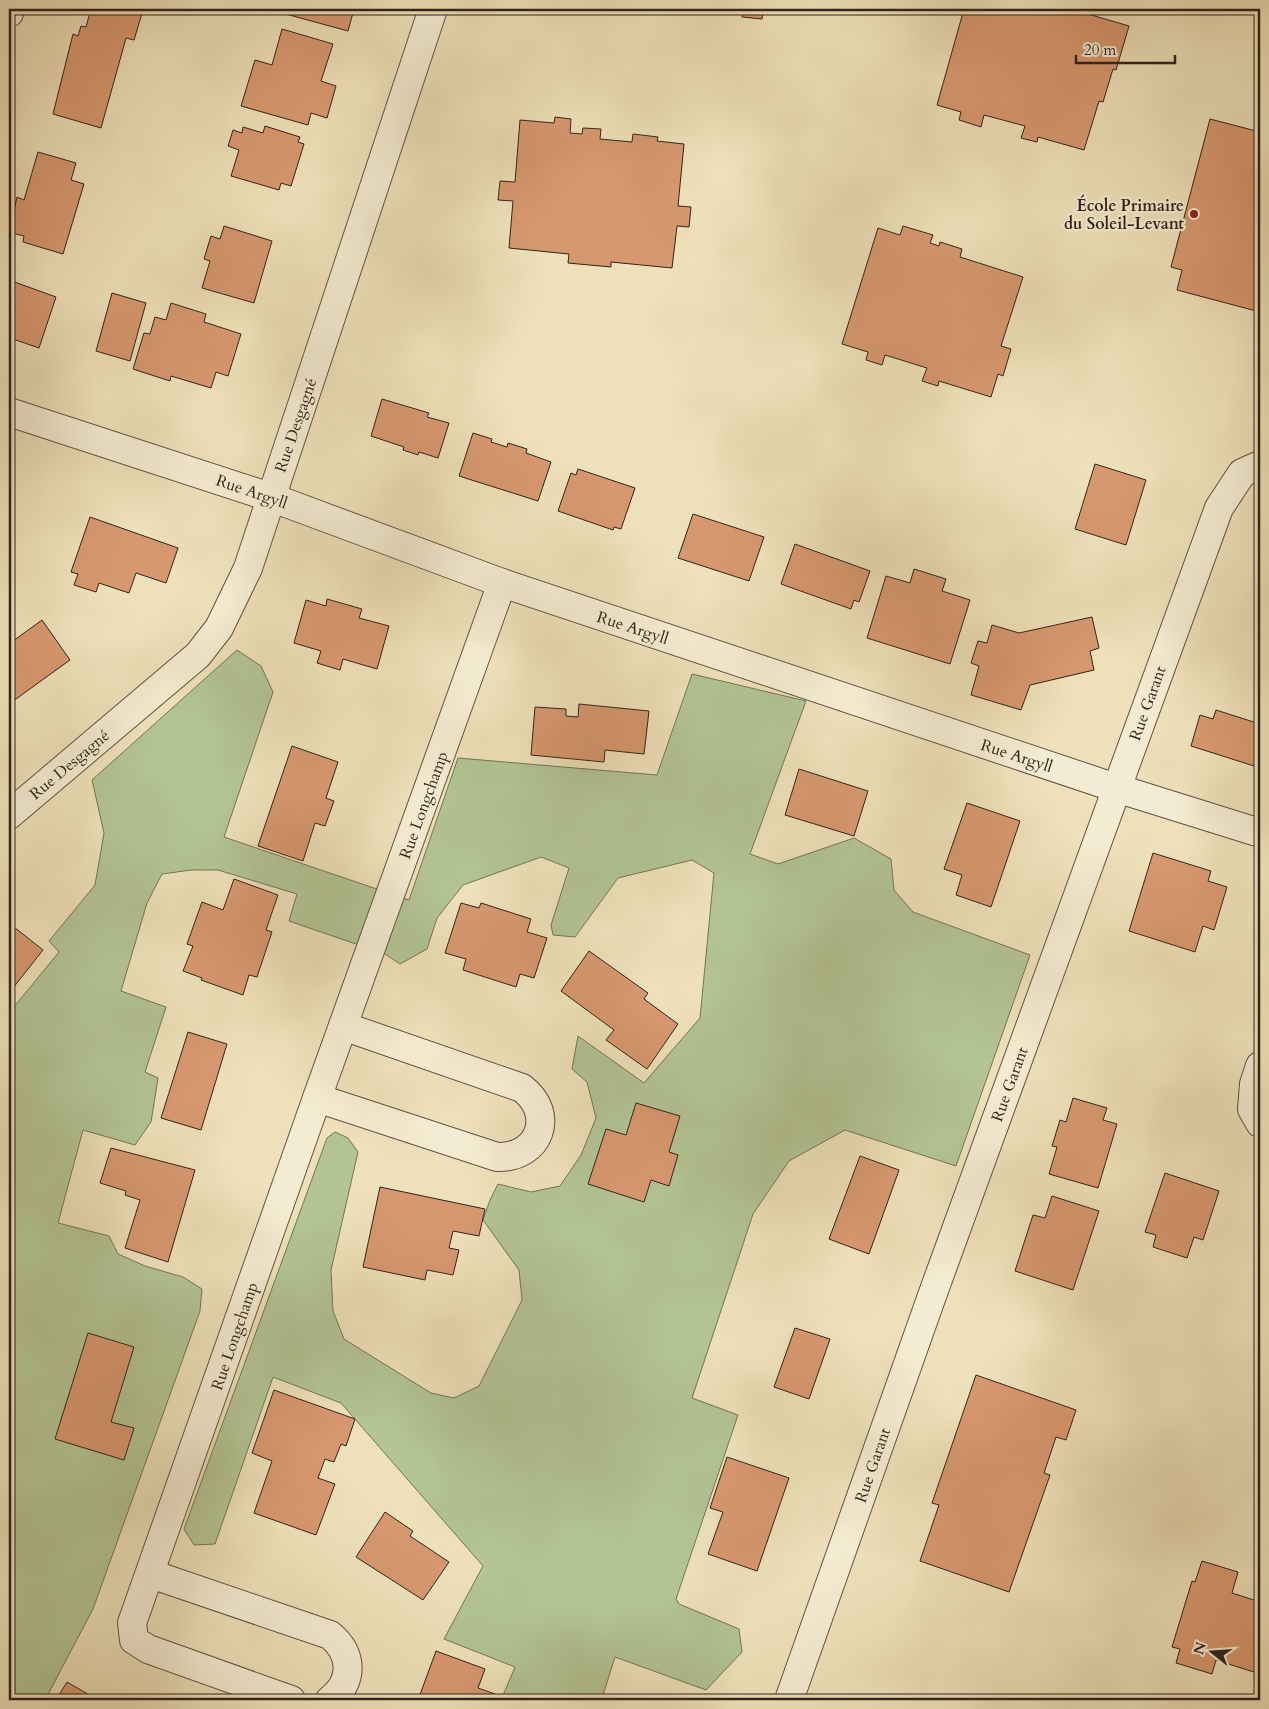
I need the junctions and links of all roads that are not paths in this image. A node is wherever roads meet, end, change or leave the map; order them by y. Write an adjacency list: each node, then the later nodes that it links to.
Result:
1 (10, 9): 3 (street)
2 (434, 9): 6 (street, Rue Desgagné)
3 (9, 13)
4 (9, 412): 6 (street, Rue Argyll)
5 (1251, 469): 8 (street, Rue Garant)
6 (270, 497): 7 (street, Rue Argyll); 9 (street, Rue Desgagné)
7 (502, 583): 8 (street, Rue Argyll); 11 (street, Rue Longchamp)
8 (1116, 788): 10 (street, Rue Argyll); 18 (street, Rue Garant)
9 (9, 815)
10 (1260, 833)
11 (343, 1026): 13 (street, Rue Longchamp); 13 (street)
12 (1260, 1066): 14 (street)
13 (317, 1098): 15 (street, Rue Longchamp)
14 (1260, 1123)
15 (150, 1574): 16 (street, Rue Longchamp); 17 (street)
16 (291, 1700)
17 (330, 1700)
18 (789, 1700)

